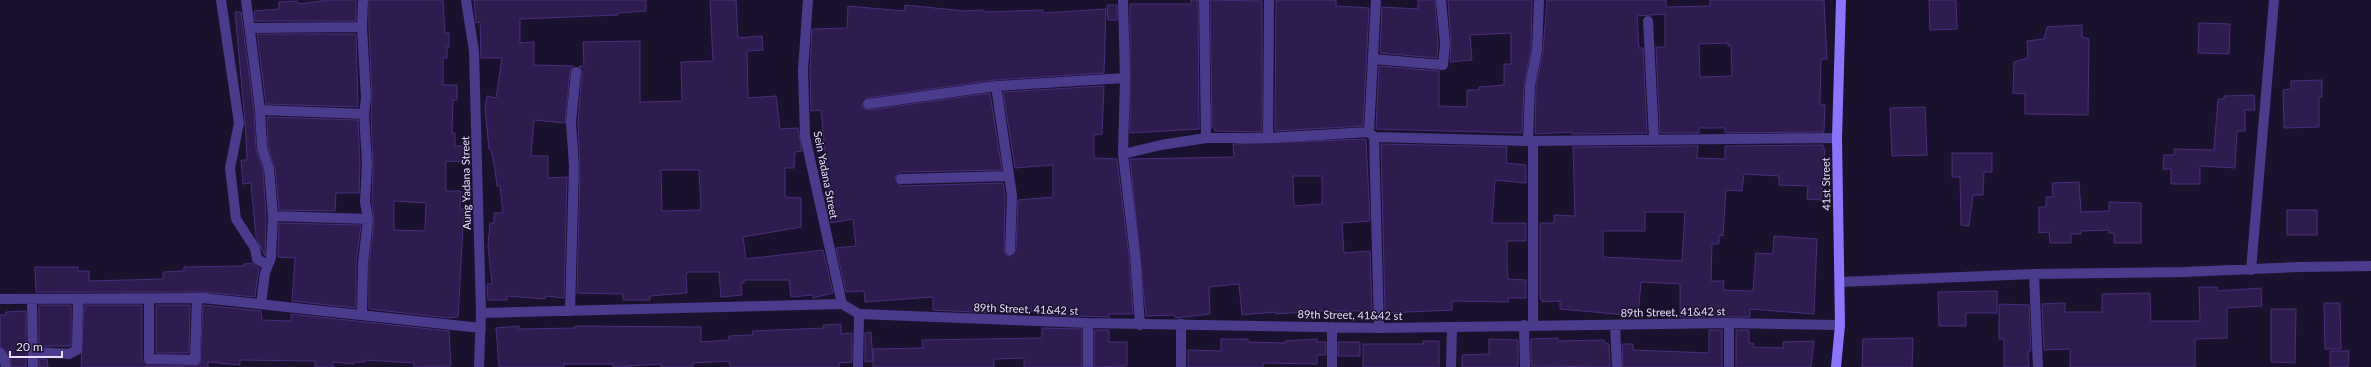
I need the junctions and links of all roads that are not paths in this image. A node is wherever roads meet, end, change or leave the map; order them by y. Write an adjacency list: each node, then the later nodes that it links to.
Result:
1 (221, 0): 36 (street)
2 (246, 0): 16 (street)
3 (363, 0): 15 (street)
4 (466, 0): 49 (street, Aung Yadana Street)
5 (808, 0): 47 (street, Sein Yadana Street)
6 (1123, 0): 19 (street)
7 (1204, 0): 25 (street)
8 (1270, 0): 26 (street)
9 (1376, 0): 17 (street)
10 (1441, 0): 17 (street)
11 (1539, 0): 29 (street)
12 (1841, 0): 28 (main road, 41st Street)
13 (2274, 0): 38 (street)
14 (1648, 21): 27 (street)
15 (362, 27): 16 (street); 23 (street)
16 (250, 28): 22 (street)
17 (1373, 59): 24 (street)
18 (576, 72): 48 (street)
19 (1125, 78): 20 (street); 30 (street)
20 (996, 86): 21 (street); 31 (street)
21 (868, 104)
22 (260, 110): 23 (street); 33 (street)
23 (364, 114): 34 (street)
24 (1371, 134): 26 (street); 29 (street); 61 (street)
25 (1206, 138): 26 (street); 30 (street)
26 (1268, 138)
27 (1654, 138): 28 (street); 29 (street)
28 (1837, 138): 40 (main road, 41st Street)
29 (1531, 141): 56 (street)
30 (1123, 154): 54 (street)
31 (1008, 176): 32 (street); 35 (street)
32 (901, 179)
33 (273, 216): 34 (street); 36 (street)
34 (368, 219): 50 (street)
35 (1010, 250)
36 (268, 265): 46 (street)
37 (2371, 266): 38 (street)
38 (2251, 270): 39 (street)
39 (2034, 274): 40 (street); 78 (street)
40 (1840, 282): 58 (main road, 41st Street)
41 (197, 298): 43 (street); 46 (street); 65 (street)
42 (0, 299): 44 (street)
43 (149, 299): 45 (street); 65 (street)
44 (32, 300): 45 (street); 63 (street)
45 (78, 300): 63 (street)
46 (261, 304): 50 (street)
47 (842, 304): 48 (street); 51 (street)
48 (570, 311): 49 (street)
49 (481, 313): 60 (street, Aung Yadana Street)
50 (362, 314): 60 (street)
51 (859, 314): 52 (street, 89th Street, 41&42 st); 69 (street)
52 (1088, 323): 54 (street, 89th Street, 41&42 st); 70 (street)
53 (1729, 323): 57 (street, 89th Street, 41&42 st); 58 (street, 89th Street, 41&42 st); 76 (street)
54 (1140, 324): 55 (street, 89th Street, 41&42 st)
55 (1181, 324): 59 (street, 89th Street, 41&42 st); 71 (street)
56 (1528, 325): 57 (street, 89th Street, 41&42 st); 62 (street, 89th Street, 41&42 st); 74 (street)
57 (1615, 325): 75 (street)
58 (1840, 325): 77 (main road, 41st Street)
59 (1332, 327): 61 (street, 89th Street, 41&42 st); 72 (street)
60 (481, 328): 68 (street, Aung Yadana Street)
61 (1379, 328): 62 (street, 89th Street, 41&42 st)
62 (1452, 328): 73 (street)
63 (33, 352): 67 (street)
64 (0, 353): 66 (street)
65 (195, 364)
66 (6, 367)
67 (33, 367)
68 (479, 367)
69 (858, 367)
70 (1088, 367)
71 (1181, 367)
72 (1332, 367)
73 (1450, 367)
74 (1525, 367)
75 (1617, 367)
76 (1728, 367)
77 (1836, 367)
78 (2038, 367)

